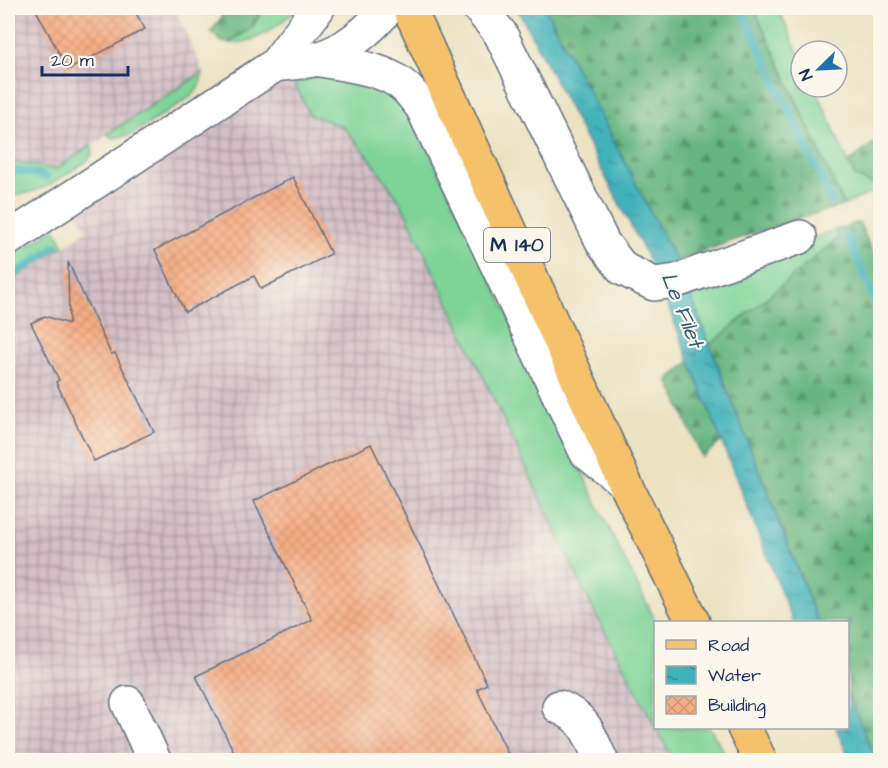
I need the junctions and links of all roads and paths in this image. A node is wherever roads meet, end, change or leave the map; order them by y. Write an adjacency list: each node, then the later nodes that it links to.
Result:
1 (318, 8): 6 (street)
2 (388, 8): 5 (street)
3 (409, 8): 9 (main road, M 140)
4 (478, 8): 7 (street)
5 (316, 59): 6 (street); 9 (street)
6 (275, 65): 8 (street)
7 (800, 237)
8 (8, 239)
9 (625, 483): 10 (main road, M 140)
10 (693, 621)
11 (128, 703): 14 (street)
12 (559, 707): 15 (street)
13 (744, 729): 16 (main road)
14 (154, 760)
15 (601, 760)
16 (760, 760)

